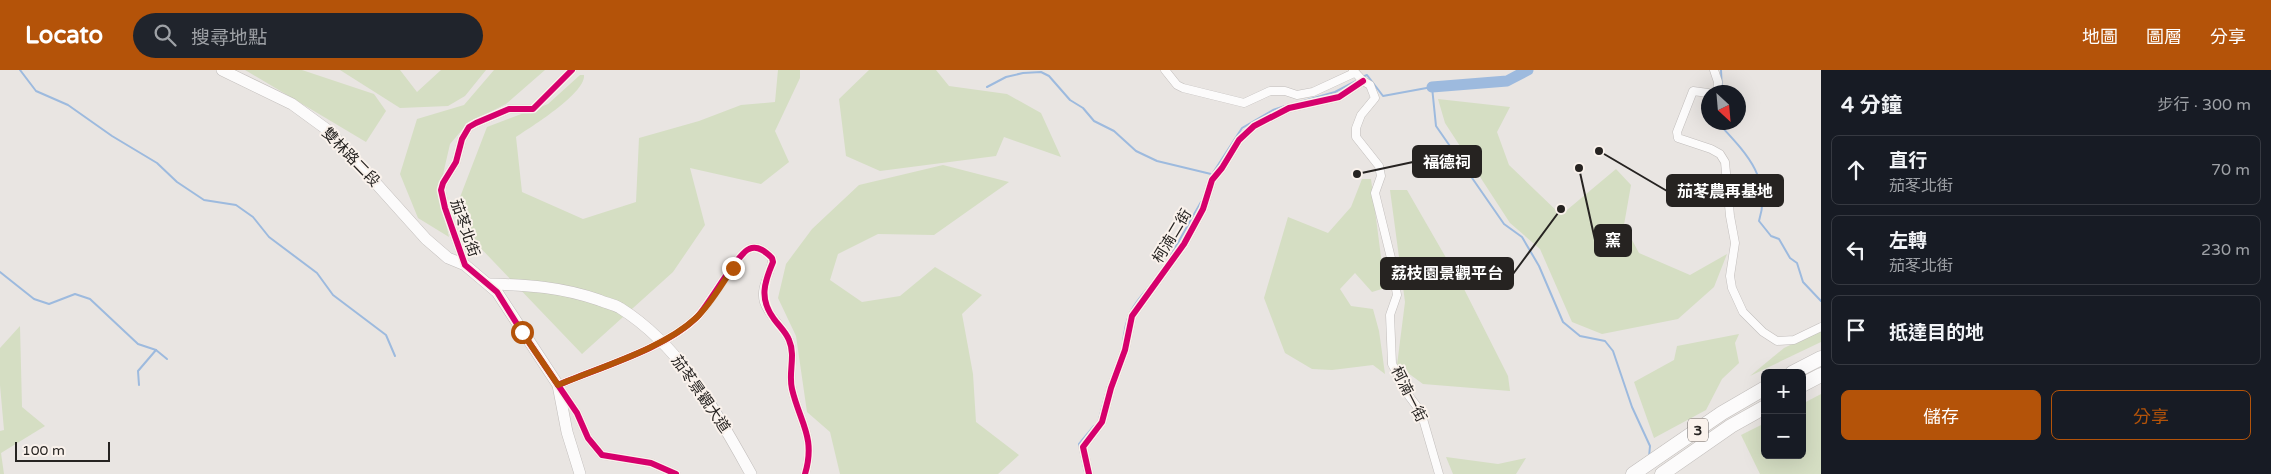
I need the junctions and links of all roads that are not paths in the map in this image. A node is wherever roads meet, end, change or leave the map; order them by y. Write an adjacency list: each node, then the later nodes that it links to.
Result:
1 (222, 70): 9 (street, 雙林路二段)
2 (572, 70): 9 (street, 茄苳北街)
3 (1165, 70): 5 (street)
4 (1714, 70): 7 (street)
5 (1353, 72): 6 (street, 柯湳一街)
6 (1363, 81): 24 (street, 柯湳二街); 25 (street, 柯湳一街)
7 (1718, 85)
8 (1701, 92): 11 (street)
9 (465, 265): 10 (street, 茄苳北街)
10 (490, 284): 12 (street, 茄苳景觀大道); 17 (street, 茄苳北街)
11 (1821, 327)
12 (663, 341): 17 (street); 22 (street, 茄苳景觀大道); 23 (street)
13 (1821, 358): 14 (highway)
14 (1799, 369)
15 (1821, 375): 16 (highway)
16 (1806, 382)
17 (558, 385): 20 (street); 21 (street)
18 (1761, 390): 26 (highway, 3)
19 (1761, 410): 27 (highway, 3)
20 (580, 474)
21 (676, 474)
22 (751, 474)
23 (805, 474)
24 (1089, 474)
25 (1439, 474)
26 (1633, 474)
27 (1662, 474)

